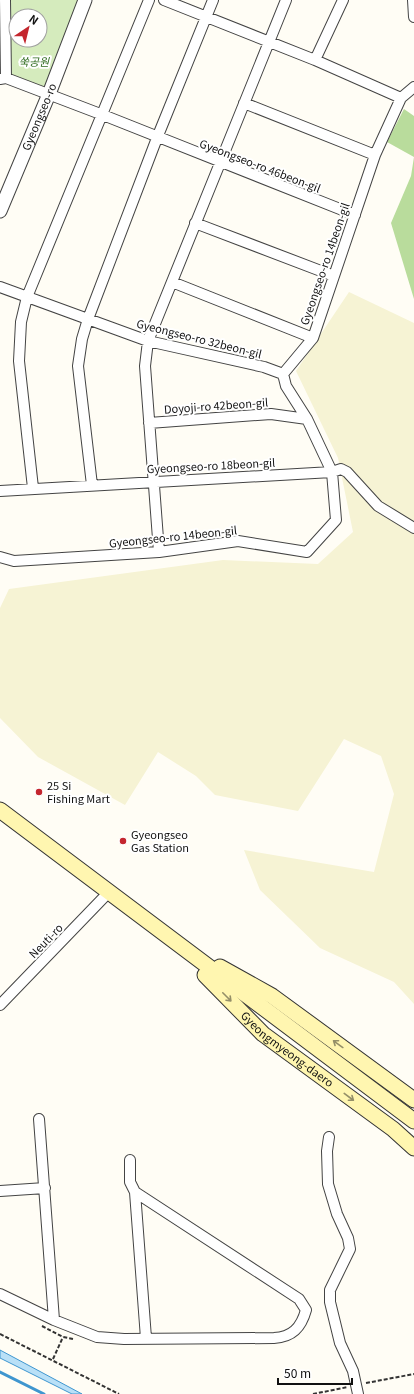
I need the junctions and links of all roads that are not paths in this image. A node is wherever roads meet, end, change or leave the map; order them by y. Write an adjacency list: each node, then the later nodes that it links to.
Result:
1 (5, 0): 13 (street)
2 (85, 0): 15 (street, Gyeongseo-ro)
3 (149, 0): 18 (street)
4 (164, 0): 9 (street)
5 (213, 0): 9 (street)
6 (286, 0): 11 (street, Doyoji-ro 42beon-gil)
7 (343, 0): 12 (street)
8 (409, 0): 10 (street)
9 (206, 17): 11 (street); 19 (street)
10 (414, 17)
11 (269, 42): 12 (street); 17 (street, Doyoji-ro 42beon-gil)
12 (315, 60): 16 (street)
13 (3, 79): 15 (street, Gyeongseo-ro 46beon-gil)
14 (414, 87): 16 (street, Gyeongseo-ro 14beon-gil)
15 (49, 94): 18 (street, Gyeongseo-ro 46beon-gil); 22 (street, Gyeongseo-ro)
16 (401, 98): 20 (street, Gyeongseo-ro 14beon-gil)
17 (244, 103): 20 (street); 21 (street, Doyoji-ro 42beon-gil)
18 (103, 115): 19 (street, Gyeongseo-ro 46beon-gil); 28 (street)
19 (157, 138): 21 (street, Gyeongseo-ro 46beon-gil); 29 (street)
20 (376, 155): 23 (street, Gyeongseo-ro 14beon-gil)
21 (220, 163): 23 (street, Gyeongseo-ro 46beon-gil); 24 (street, Doyoji-ro 42beon-gil)
22 (0, 211)
23 (354, 215): 25 (street, Gyeongseo-ro 14beon-gil)
24 (195, 223): 25 (street); 26 (street, Doyoji-ro 42beon-gil)
25 (334, 276): 30 (street, Gyeongseo-ro 14beon-gil)
26 (172, 282): 30 (street); 31 (street, Doyoji-ro 42beon-gil)
27 (0, 287): 28 (street, Gyeongseo-ro 32beon-gil)
28 (27, 297): 29 (street, Gyeongseo-ro 32beon-gil); 38 (street)
29 (88, 319): 31 (street, Gyeongseo-ro 32beon-gil); 37 (street)
30 (312, 338): 32 (street, Gyeongseo-ro 14beon-gil)
31 (148, 341): 32 (street, Gyeongseo-ro 32beon-gil); 34 (street, Doyoji-ro 42beon-gil)
32 (283, 374): 33 (street, Gyeongseo-ro 14beon-gil)
33 (308, 419): 34 (street, Doyoji-ro 42beon-gil); 35 (street, Gyeongseo-ro 14beon-gil)
34 (149, 423): 36 (street, Doyoji-ro 42beon-gil)
35 (332, 472): 36 (street, Gyeongseo-ro 18beon-gil); 40 (street, Gyeongseo-ro 18beon-gil); 41 (street, Gyeongseo-ro 14beon-gil)
36 (154, 482): 37 (street, Gyeongseo-ro 18beon-gil); 41 (street, Doyoji-ro 42beon-gil)
37 (92, 485): 38 (street, Gyeongseo-ro 18beon-gil)
38 (33, 488): 39 (street, Gyeongseo-ro 18beon-gil)
39 (0, 491)
40 (414, 528)
41 (159, 552): 42 (street, Gyeongseo-ro 14beon-gil)
42 (0, 557)
43 (0, 810): 44 (main road, Gyeongmyeong-daero)
44 (108, 892): 45 (main road, Gyeongmyeong-daero); 46 (street, Neuti-ro)
45 (170, 940): 47 (main road, Gyeongmyeong-daero, one-way to 45); 49 (main road, Gyeongmyeong-daero); 51 (main road, Gyeongmyeong-daero, one-way to 51)
46 (0, 1005)
47 (414, 1100)
48 (39, 1119): 53 (street)
49 (414, 1121)
50 (329, 1137): 59 (street)
51 (414, 1148)
52 (130, 1160): 55 (street)
53 (45, 1188): 54 (street); 57 (street)
54 (0, 1191)
55 (135, 1192): 58 (street); 58 (street)
56 (0, 1294): 57 (street)
57 (54, 1320): 58 (street)
58 (146, 1338)
59 (358, 1393)

